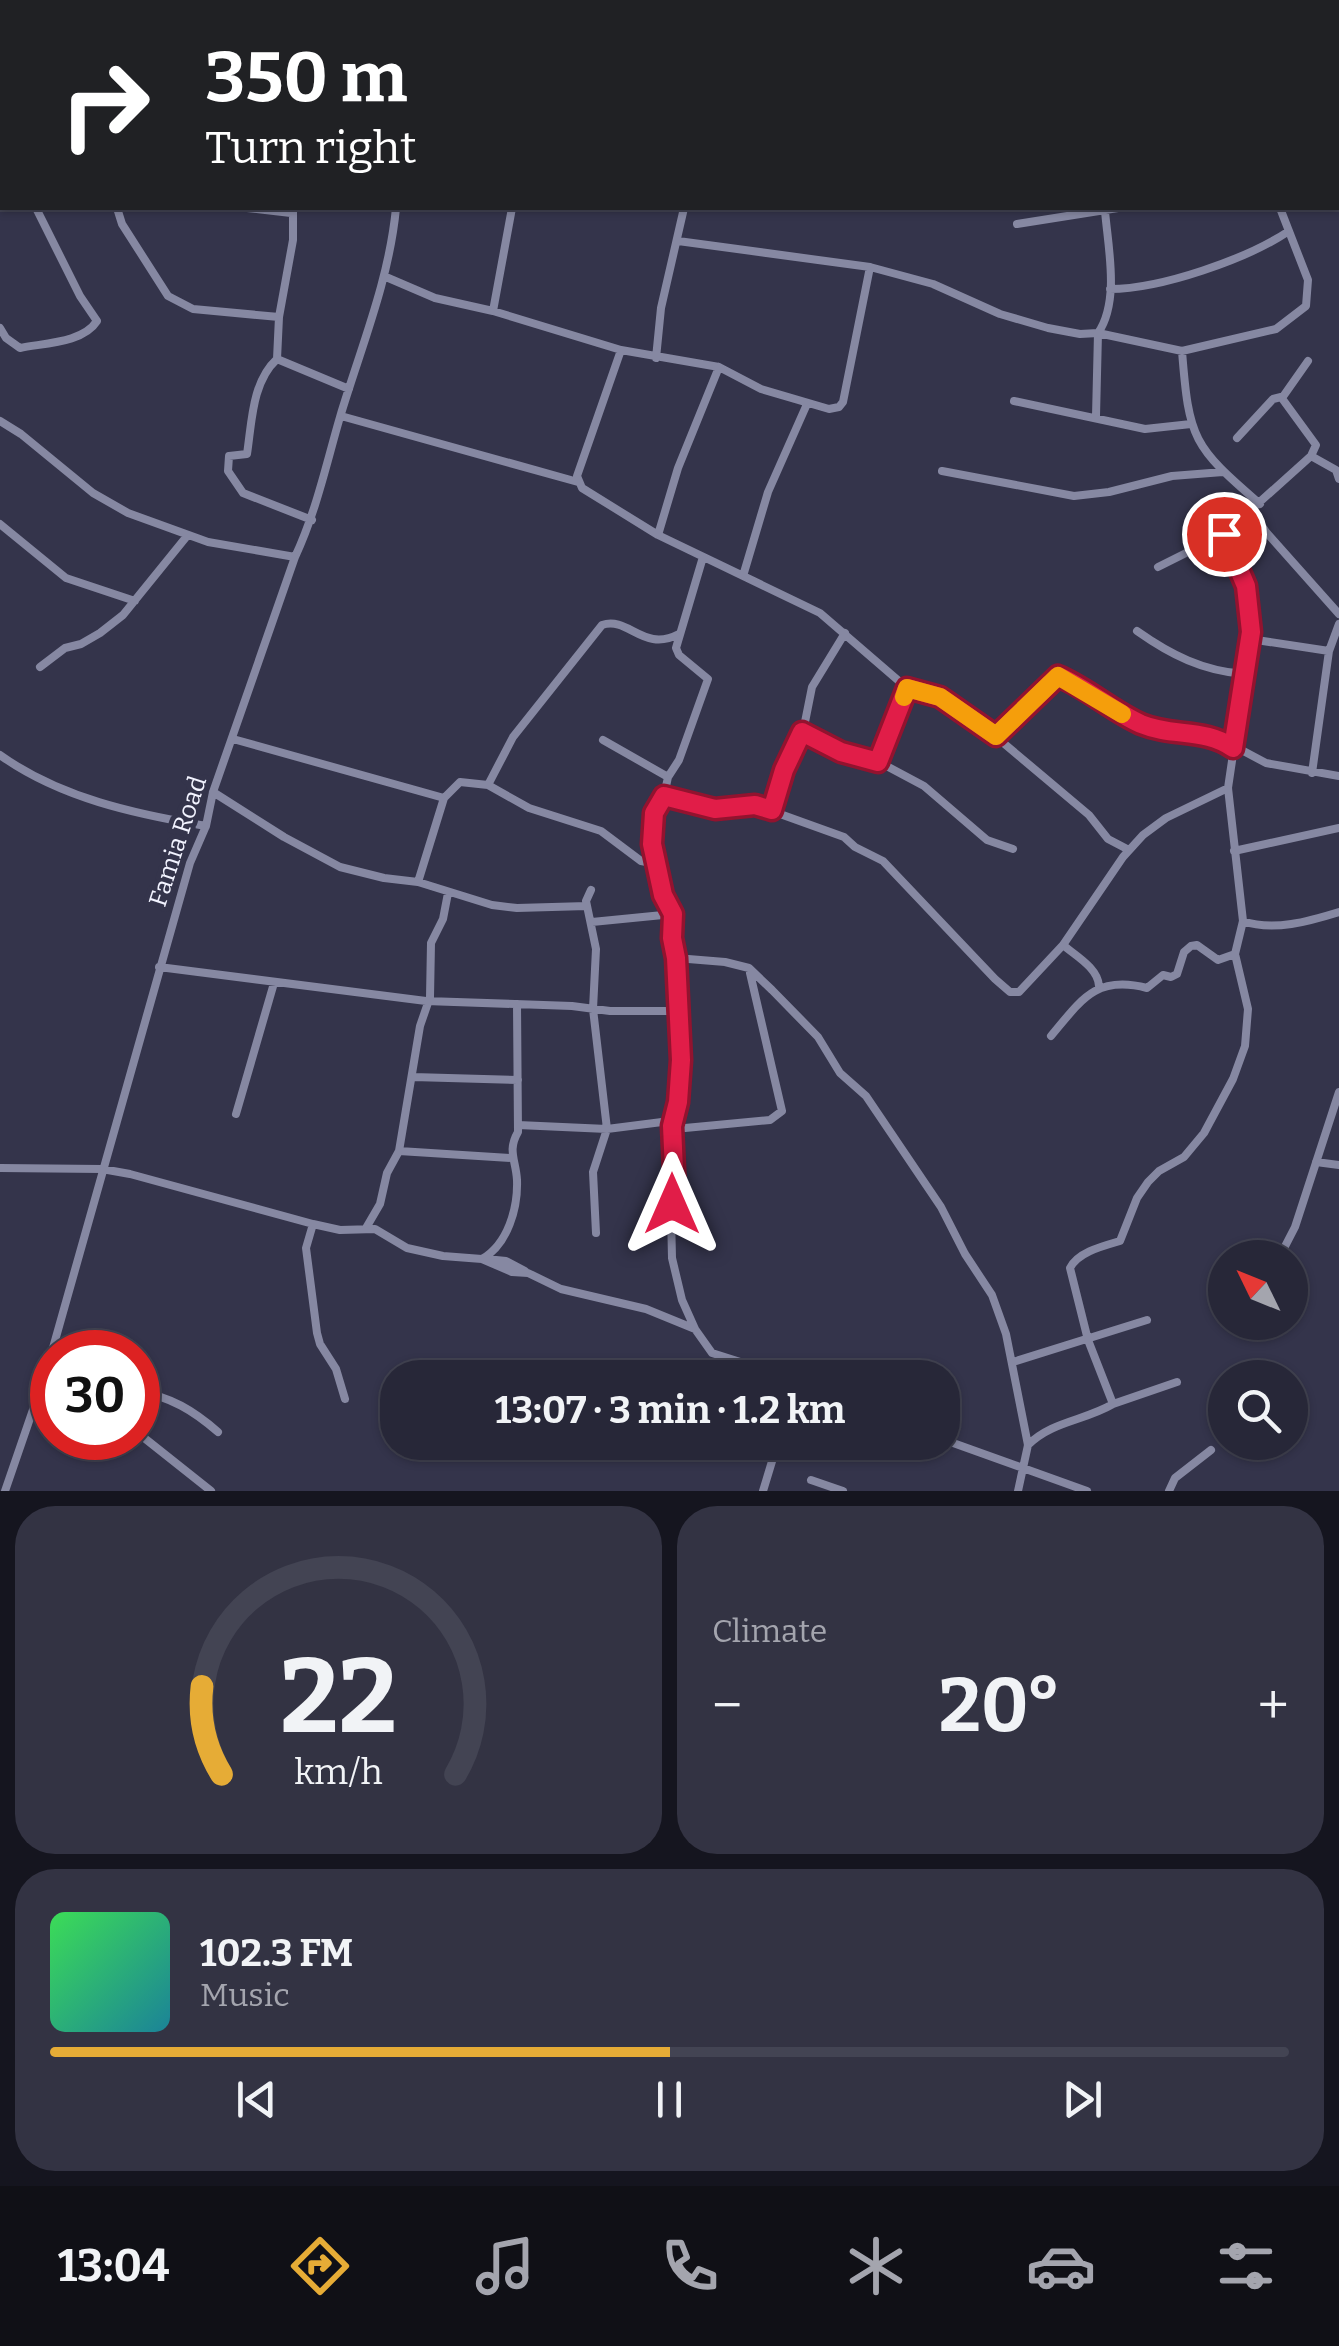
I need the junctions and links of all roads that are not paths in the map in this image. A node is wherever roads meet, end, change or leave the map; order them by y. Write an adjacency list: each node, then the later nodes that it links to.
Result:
1 (37, 210): 18 (street)
2 (118, 210): 17 (street)
3 (292, 210): 17 (street)
4 (396, 210): 14 (street, Famia Road)
5 (512, 210): 16 (street)
6 (684, 210): 12 (street)
7 (1110, 210): 9 (street)
8 (1281, 210): 11 (street)
9 (1106, 211): 10 (street); 15 (street)
10 (1017, 224)
11 (1289, 231): 15 (street); 21 (street)
12 (678, 241): 13 (street); 22 (street)
13 (870, 268): 19 (street); 29 (street)
14 (386, 277): 16 (street); 26 (street, Famia Road)
15 (1110, 289): 19 (street)
16 (492, 311): 20 (street)
17 (279, 317): 23 (street)
18 (0, 328)
19 (1098, 333): 21 (street); 31 (street)
20 (621, 350): 22 (street); 39 (street)
21 (1182, 351): 33 (street)
22 (656, 358): 25 (street)
23 (276, 359): 26 (street); 42 (street)
24 (1308, 361): 27 (street)
25 (719, 367): 29 (street); 45 (street)
26 (350, 389): 30 (street, Famia Road)
27 (1282, 398): 34 (street); 35 (street)
28 (1014, 402): 31 (street)
29 (807, 404): 50 (street)
30 (340, 416): 39 (street); 42 (street, Famia Road)
31 (1096, 416): 33 (street)
32 (0, 421): 46 (street)
33 (1191, 424): 37 (street)
34 (1237, 438)
35 (1311, 456): 38 (street); 40 (street)
36 (942, 471): 37 (street)
37 (1223, 472): 40 (street)
38 (1338, 473)
39 (578, 482): 45 (street)
40 (1260, 504): 41 (street)
41 (1252, 511): 44 (street); 52 (street)
42 (312, 520): 47 (street, Famia Road)
43 (0, 524): 51 (street)
44 (1224, 534): 49 (street); 57 (street)
45 (658, 535): 48 (street)
46 (187, 536): 47 (street); 51 (street)
47 (296, 557): 64 (street, Famia Road)
48 (704, 557): 50 (street); 56 (street)
49 (1158, 567)
50 (742, 576): 55 (street)
51 (135, 601): 59 (street)
52 (1339, 614)
53 (1339, 624): 58 (street)
54 (1137, 631): 60 (street)
55 (845, 633): 61 (street); 62 (street)
56 (678, 634): 70 (street); 72 (street)
57 (1250, 639): 58 (street); 60 (street)
58 (1329, 651): 69 (street)
59 (40, 667)
60 (1244, 674): 66 (street)
61 (907, 688): 63 (street); 68 (street)
62 (802, 732): 68 (street); 77 (street)
63 (996, 736): 66 (street); 81 (street)
64 (233, 739): 74 (street, Famia Road); 76 (street)
65 (603, 740): 70 (street)
66 (1233, 748): 69 (street); 73 (street)
67 (0, 755): 78 (street)
68 (878, 762): 80 (street)
69 (1312, 772): 71 (street)
70 (668, 776): 75 (street)
71 (1339, 776)
72 (488, 786): 76 (street); 83 (street)
73 (1228, 788): 81 (street); 82 (street)
74 (213, 792): 78 (street, Famia Road); 84 (street)
75 (664, 796): 77 (street); 83 (street)
76 (444, 798): 84 (street)
77 (772, 810): 92 (street)
78 (206, 826): 95 (street, Famia Road)
79 (1339, 828): 82 (street)
80 (1013, 849)
81 (1128, 850): 92 (street)
82 (1234, 851): 90 (street)
83 (657, 864): 89 (street)
84 (418, 882): 86 (street)
85 (591, 890): 87 (street)
86 (448, 893): 87 (street); 99 (street)
87 (587, 906): 91 (street)
88 (1339, 912): 90 (street)
89 (673, 914): 91 (street); 94 (street)
90 (1244, 921): 93 (street)
91 (592, 922): 101 (street)
92 (1063, 945): 98 (street)
93 (1236, 954): 98 (street); 125 (street)
94 (676, 958): 96 (street); 102 (street)
95 (158, 967): 97 (street); 116 (street, Famia Road)
96 (749, 968): 109 (street); 127 (street)
97 (274, 984): 99 (street); 107 (street)
98 (1099, 986): 103 (street)
99 (426, 1001): 100 (street); 104 (street)
100 (517, 1004): 101 (street); 105 (street)
101 (594, 1009): 102 (street); 110 (street)
102 (676, 1011): 109 (street)
103 (1051, 1036)
104 (414, 1077): 105 (street); 111 (street)
105 (518, 1080): 108 (street)
106 (1339, 1092): 113 (street)
107 (236, 1114)
108 (518, 1125): 110 (street); 112 (street)
109 (672, 1126): 110 (street); 123 (street)
110 (607, 1130): 119 (street)
111 (400, 1151): 112 (street); 118 (street)
112 (512, 1158): 121 (street)
113 (1316, 1162): 114 (street); 120 (street)
114 (1339, 1165)
115 (0, 1168): 116 (street)
116 (102, 1170): 117 (street); 124 (street, Famia Road)
117 (313, 1224): 118 (street); 130 (street)
118 (366, 1228): 121 (street)
119 (596, 1233)
120 (1289, 1240)
121 (482, 1259): 123 (street)
122 (1147, 1320): 125 (street)
123 (696, 1329): 126 (street)
124 (60, 1330)
125 (1088, 1340): 127 (street); 131 (street)
126 (735, 1360)
127 (1012, 1362): 134 (street)
128 (1177, 1382): 131 (street)
129 (160, 1396): 133 (street)
130 (345, 1399)
131 (1113, 1404): 134 (street)
132 (30, 1419): 142 (street, Famia Road)
133 (218, 1432)
134 (1028, 1445): 139 (street)
135 (960, 1446): 139 (street)
136 (160, 1450): 143 (street)
137 (1208, 1452): 147 (street)
138 (772, 1460): 144 (street)
139 (1022, 1469): 141 (street); 146 (street)
140 (810, 1480): 145 (street)
141 (1087, 1490)
142 (5, 1491)
143 (212, 1491)
144 (763, 1491)
145 (843, 1491)
146 (1018, 1491)
147 (1168, 1491)

